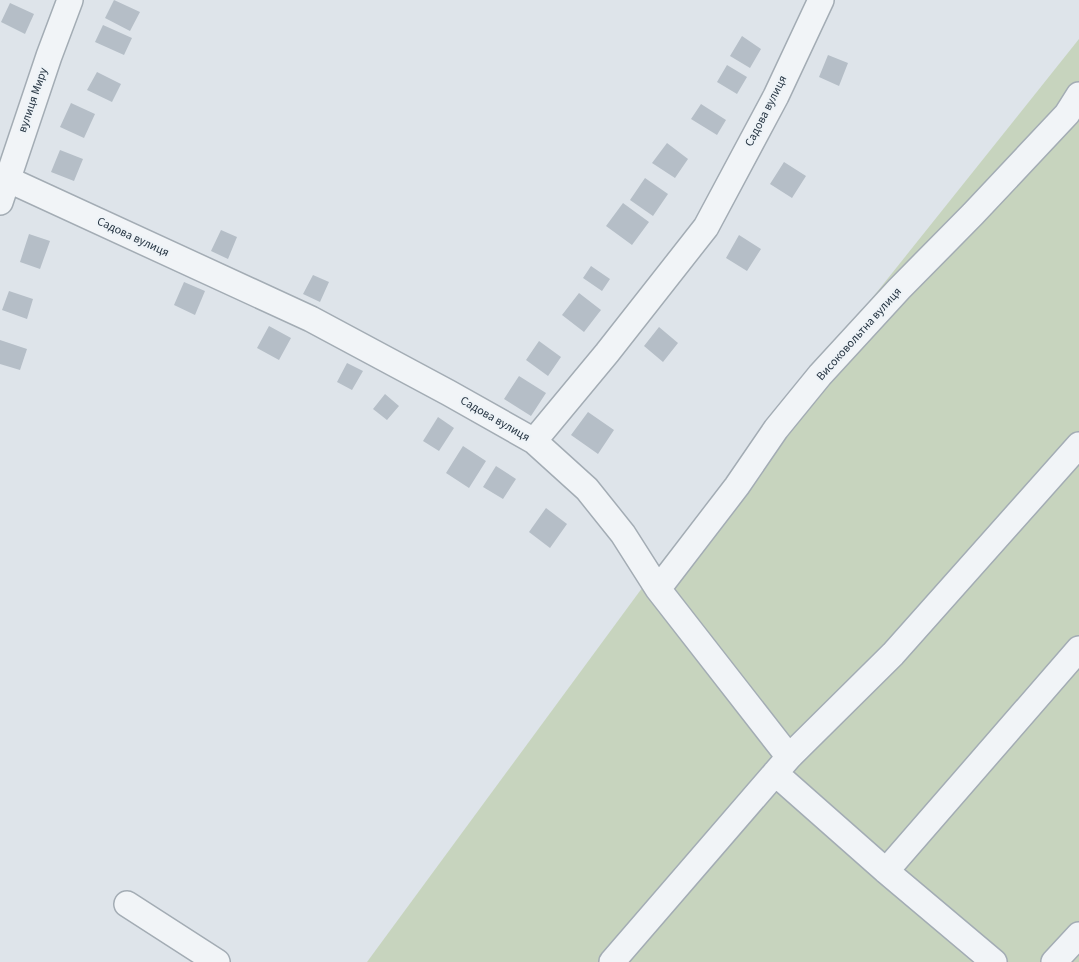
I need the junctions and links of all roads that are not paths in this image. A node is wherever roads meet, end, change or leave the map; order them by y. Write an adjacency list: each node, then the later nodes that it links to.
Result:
1 (70, 0): 4 (street, вулиця Миру)
2 (821, 0): 5 (street, Садова вулиця)
3 (1079, 96): 7 (street, Високовольтна вулиця)
4 (3, 191): 5 (street, Садова вулиця)
5 (534, 441): 7 (street)
6 (1079, 445): 9 (street)
7 (658, 589): 9 (street)
8 (1079, 649): 10 (street)
9 (782, 765): 10 (street); 13 (street)
10 (886, 871): 15 (street)
11 (127, 904): 14 (street)
12 (1079, 935): 16 (street)
13 (616, 961)
14 (217, 962)
15 (994, 962)
16 (1054, 962)

